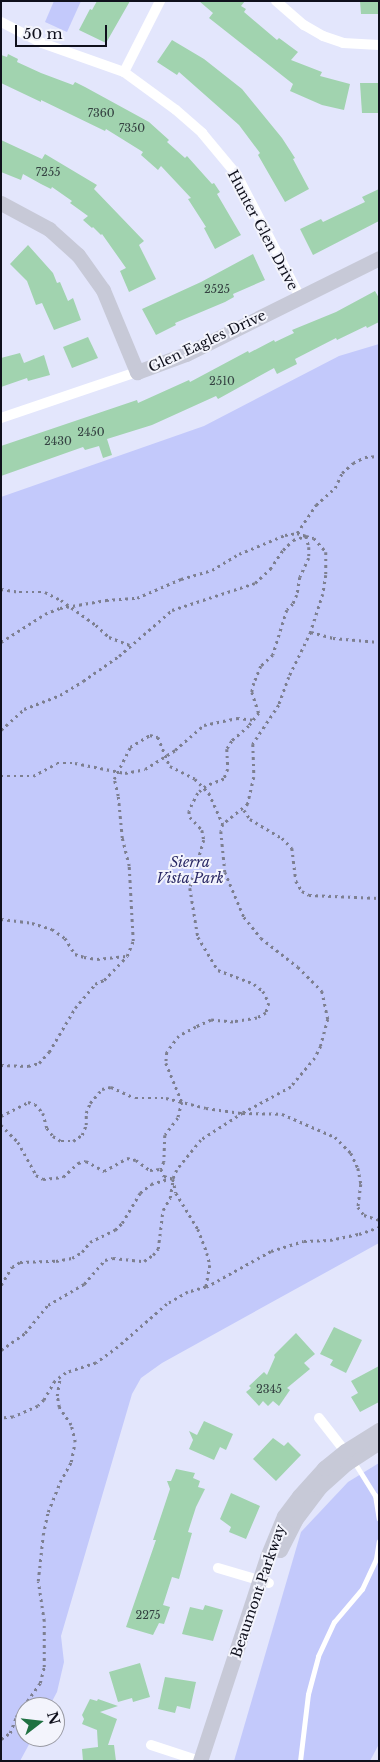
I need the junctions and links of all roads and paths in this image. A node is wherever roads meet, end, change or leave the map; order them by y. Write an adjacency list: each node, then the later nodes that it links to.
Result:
1 (160, 1): 5 (street)
2 (276, 1): 4 (street)
3 (1, 22): 5 (street, Hunter Glen Drive)
4 (379, 45)
5 (124, 72): 8 (street, Hunter Glen Drive)
6 (1, 203): 9 (street)
7 (379, 258): 8 (street, Glen Eagles Drive)
8 (300, 297): 9 (street, Glen Eagles Drive)
9 (137, 372): 10 (street, Glen Eagles Drive)
10 (1, 418)
11 (379, 456): 12 (path)
12 (297, 533): 13 (path); 15 (path)
13 (306, 536): 16 (path); 19 (path); 20 (path)
14 (1, 589): 15 (path)
15 (70, 606): 17 (path); 19 (path)
16 (311, 632): 18 (path); 26 (path)
17 (1, 642)
18 (379, 642)
19 (130, 645): 21 (path)
20 (256, 720): 22 (path); 25 (path)
21 (1, 730)
22 (166, 756): 23 (path); 23 (path); 25 (path)
23 (117, 772): 24 (path); 30 (path)
24 (1, 776)
25 (204, 788): 27 (path); 32 (path)
26 (244, 810): 27 (path); 28 (path)
27 (223, 824): 33 (path)
28 (379, 898)
29 (1, 919): 30 (path)
30 (127, 956): 31 (path)
31 (1, 1065)
32 (182, 1102): 33 (path); 34 (path); 36 (path)
33 (243, 1112): 37 (path); 38 (path)
34 (1, 1116)
35 (1, 1125): 36 (path)
36 (161, 1168): 37 (path)
37 (173, 1179): 40 (path); 41 (path); 42 (path)
38 (379, 1220)
39 (379, 1227): 41 (path)
40 (1, 1284)
41 (206, 1287): 43 (path)
42 (1, 1350)
43 (61, 1377): 44 (path); 53 (path)
44 (1, 1418)
45 (319, 1418): 48 (street)
46 (379, 1430): 48 (street, Beaumont Parkway)
47 (379, 1442): 48 (street, Beaumont Parkway)
48 (349, 1455): 49 (lane); 52 (street, Beaumont Parkway)
49 (379, 1519)
50 (379, 1541): 57 (lane)
51 (218, 1568): 52 (street)
52 (264, 1582): 55 (street, Beaumont Parkway); 56 (street, Beaumont Parkway)
53 (1, 1739)
54 (151, 1745): 55 (street)
55 (200, 1761)
56 (212, 1761)
57 (300, 1761)

